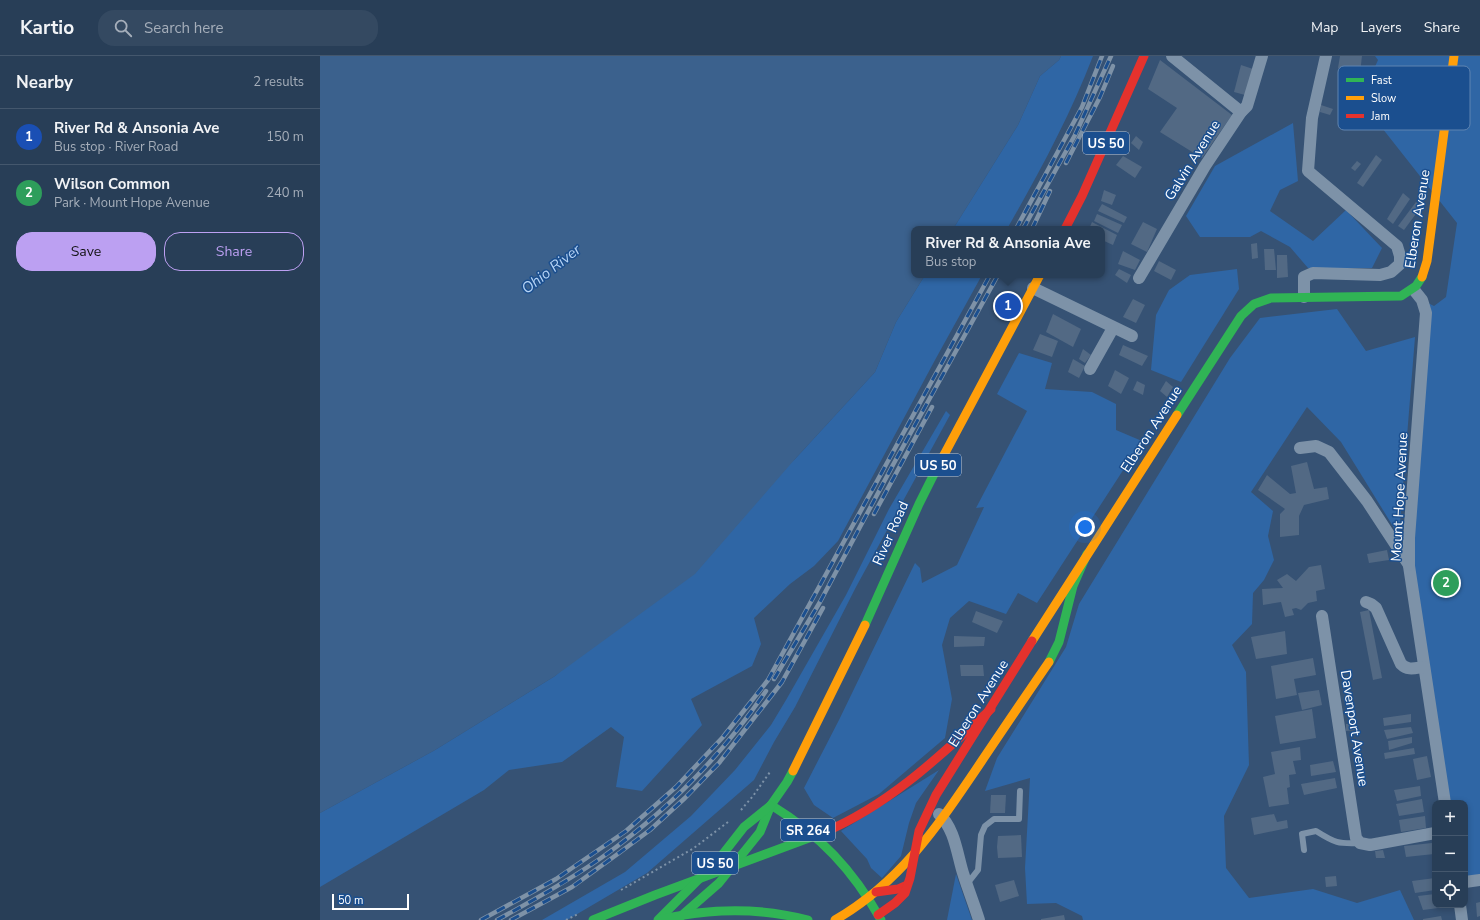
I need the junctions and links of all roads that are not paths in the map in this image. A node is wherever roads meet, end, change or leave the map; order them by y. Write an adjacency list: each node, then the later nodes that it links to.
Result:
1 (1144, 56): 9 (main road, US 50)
2 (1172, 56): 7 (street)
3 (1262, 56): 7 (street, Galvin Avenue)
4 (1326, 56): 14 (street)
5 (1454, 56): 6 (main road, Elberon Avenue)
6 (1453, 66)
7 (1241, 112): 11 (street, Galvin Avenue)
8 (1444, 130): 13 (main road, Elberon Avenue)
9 (1067, 226)
10 (1038, 278): 12 (main road, River Road / US 50)
11 (1139, 278)
12 (1033, 288): 15 (street); 27 (main road, River Road / US 50)
13 (1414, 290): 14 (main road, Elberon Avenue); 20 (street, Mount Hope Avenue)
14 (1304, 297): 19 (main road, Elberon Avenue)
15 (1113, 328): 16 (street); 17 (street)
16 (1132, 336)
17 (1090, 369)
18 (1300, 448): 20 (street)
19 (1087, 554): 24 (main road, Elberon Avenue); 43 (main road)
20 (1409, 566): 23 (street, Mount Hope Avenue)
21 (1366, 602): 23 (street)
22 (1322, 616): 30 (street, Davenport Avenue)
23 (1424, 667): 26 (street, Mount Hope Avenue)
24 (991, 709): 28 (main road, Elberon Avenue); 39 (main road)
25 (1020, 791): 34 (lane)
26 (1445, 800)
27 (771, 805): 36 (main road, SR 264); 40 (main road, River Road / US 50); 41 (main road, River Road / US 50)
28 (931, 807): 34 (street); 35 (main road, Elberon Avenue)
29 (1432, 834): 30 (street)
30 (1360, 843): 31 (lane)
31 (1304, 850)
32 (1480, 880): 33 (street)
33 (1468, 882)
34 (967, 884): 44 (street)
35 (907, 885): 36 (main road); 38 (main road, Elberon Avenue)
36 (865, 894): 38 (main road, SR 264)
37 (1460, 908): 45 (street)
38 (879, 918)
39 (593, 920)
40 (658, 920): 42 (main road)
41 (677, 920)
42 (808, 920)
43 (835, 920)
44 (979, 920)
45 (1462, 920)

